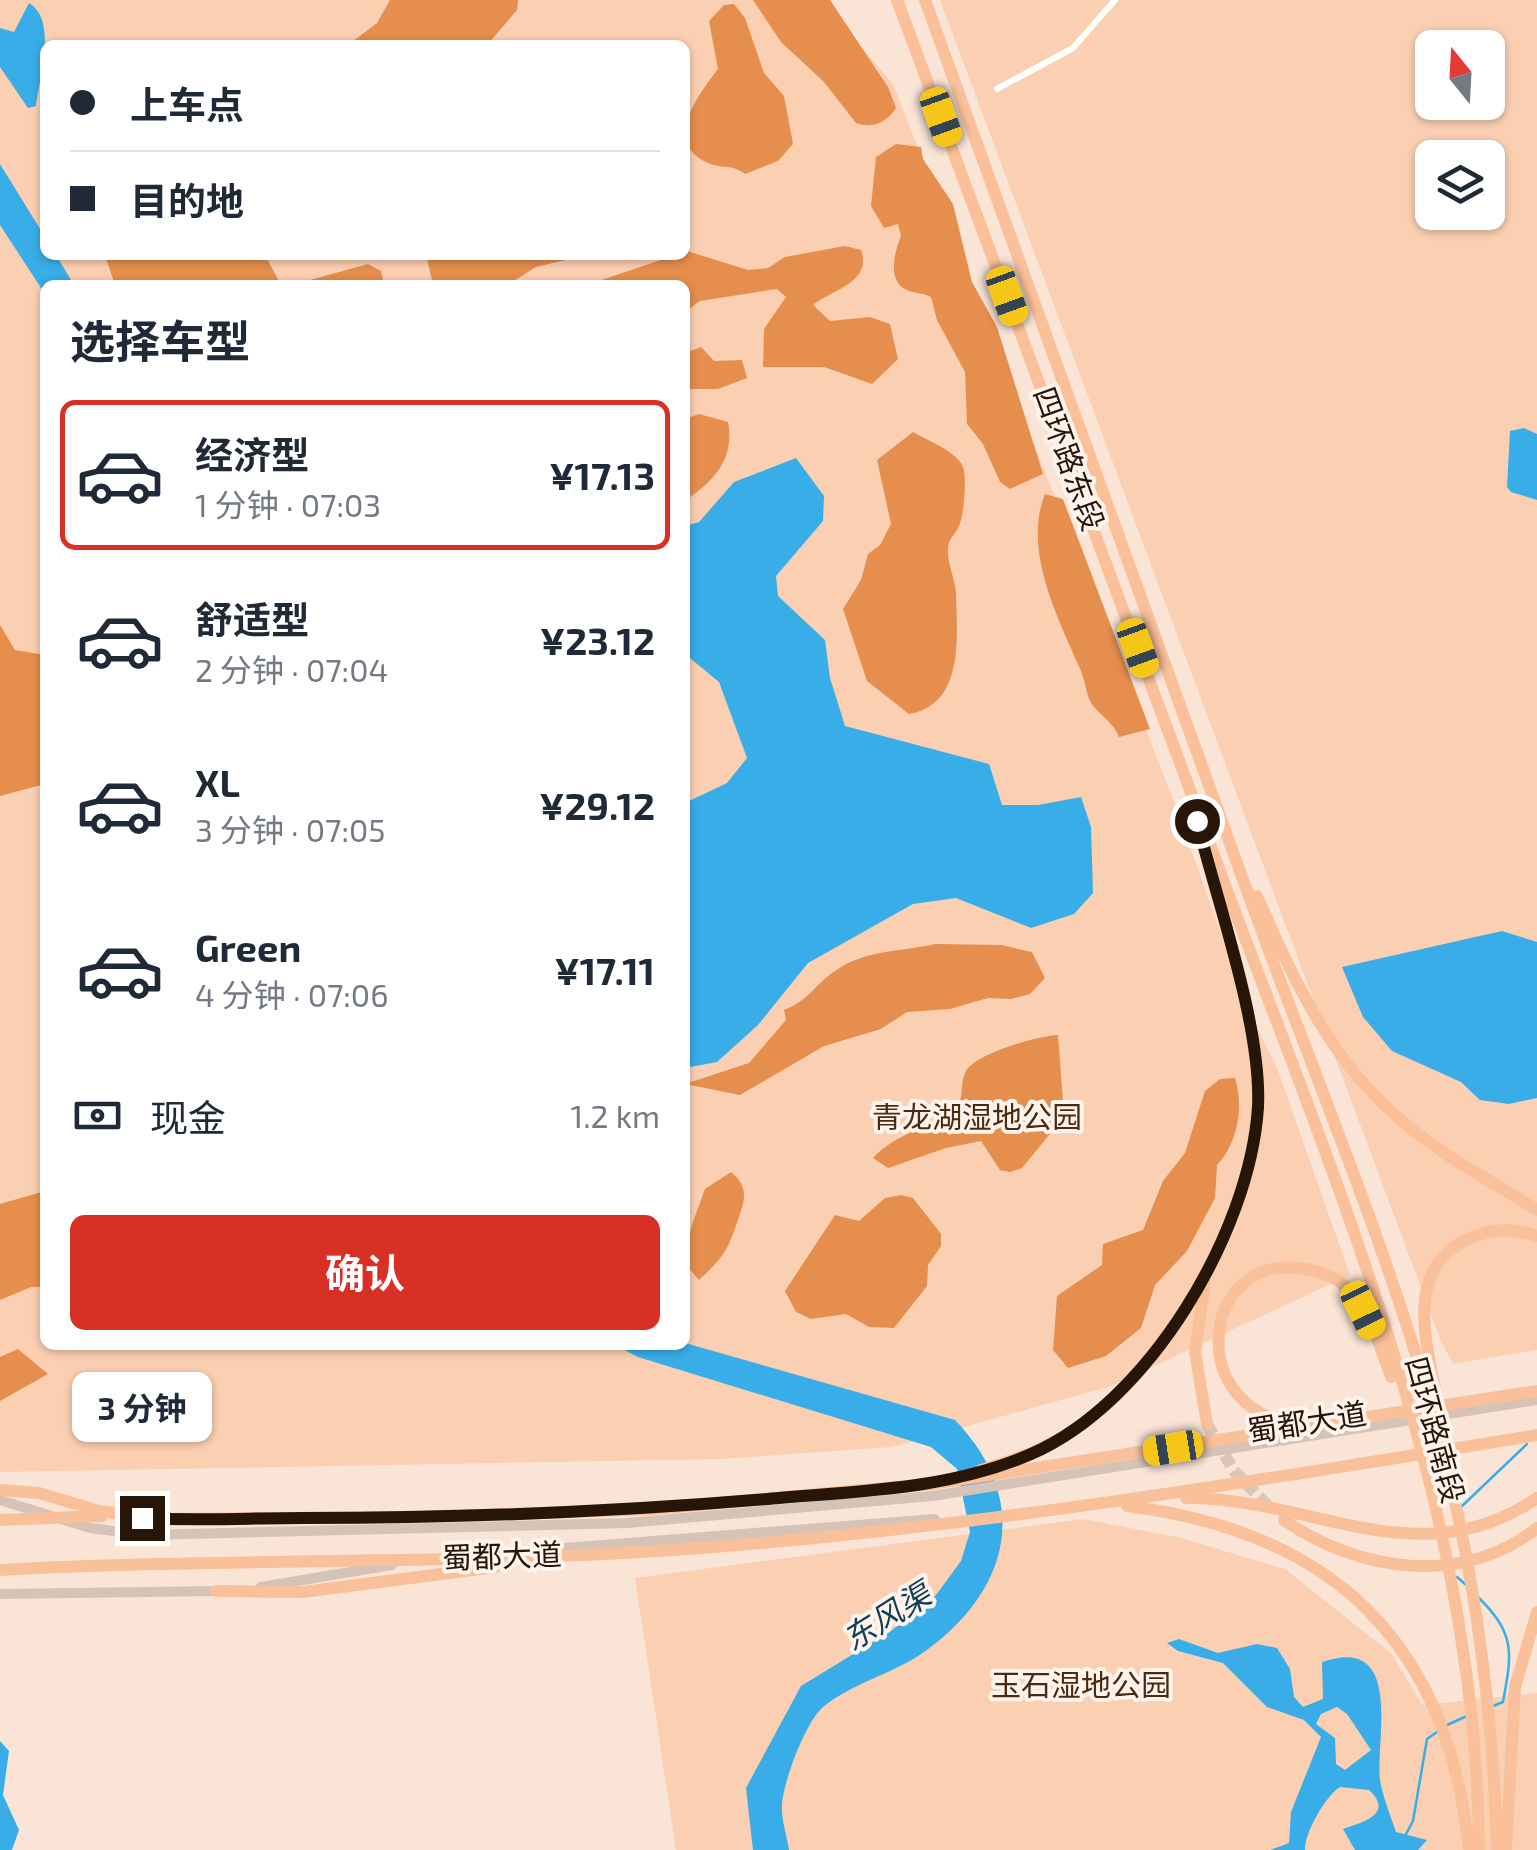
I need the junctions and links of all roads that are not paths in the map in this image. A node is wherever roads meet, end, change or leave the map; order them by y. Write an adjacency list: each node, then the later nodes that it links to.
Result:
1 (925, 0): 6 (highway, 四环路东段)
2 (1115, 0): 4 (street)
3 (898, 3): 5 (highway, 四环路东段)
4 (997, 89)
5 (1189, 786): 7 (highway, 四环路东段); 10 (highway)
6 (1259, 912): 8 (highway); 17 (highway, 四环路南段)
7 (1238, 919): 11 (highway, 四环路南段)
8 (1537, 1210)
9 (1537, 1236): 17 (highway)
10 (1212, 1259): 14 (highway); 20 (highway)
11 (1381, 1337): 15 (highway); 33 (highway, 四环路南段)
12 (1533, 1388): 15 (highway); 25 (highway, 蜀都大道)
13 (1537, 1400): 18 (main road)
14 (1207, 1424)
15 (1315, 1426): 18 (highway)
16 (1537, 1432): 24 (main road); 28 (highway, 蜀都大道)
17 (1448, 1472): 34 (highway, 四环路南段)
18 (1032, 1476): 20 (highway)
19 (0, 1490): 20 (highway)
20 (931, 1490): 22 (main road)
21 (1537, 1498): 23 (highway)
22 (0, 1500)
23 (1114, 1505): 24 (highway); 32 (highway)
24 (1037, 1511): 29 (highway)
25 (0, 1520)
26 (1284, 1520): 27 (highway)
27 (1537, 1528)
28 (0, 1570)
29 (216, 1591): 30 (main road)
30 (0, 1594)
31 (1537, 1612): 35 (highway)
32 (1469, 1850)
33 (1479, 1850)
34 (1497, 1850)
35 (1506, 1850)

